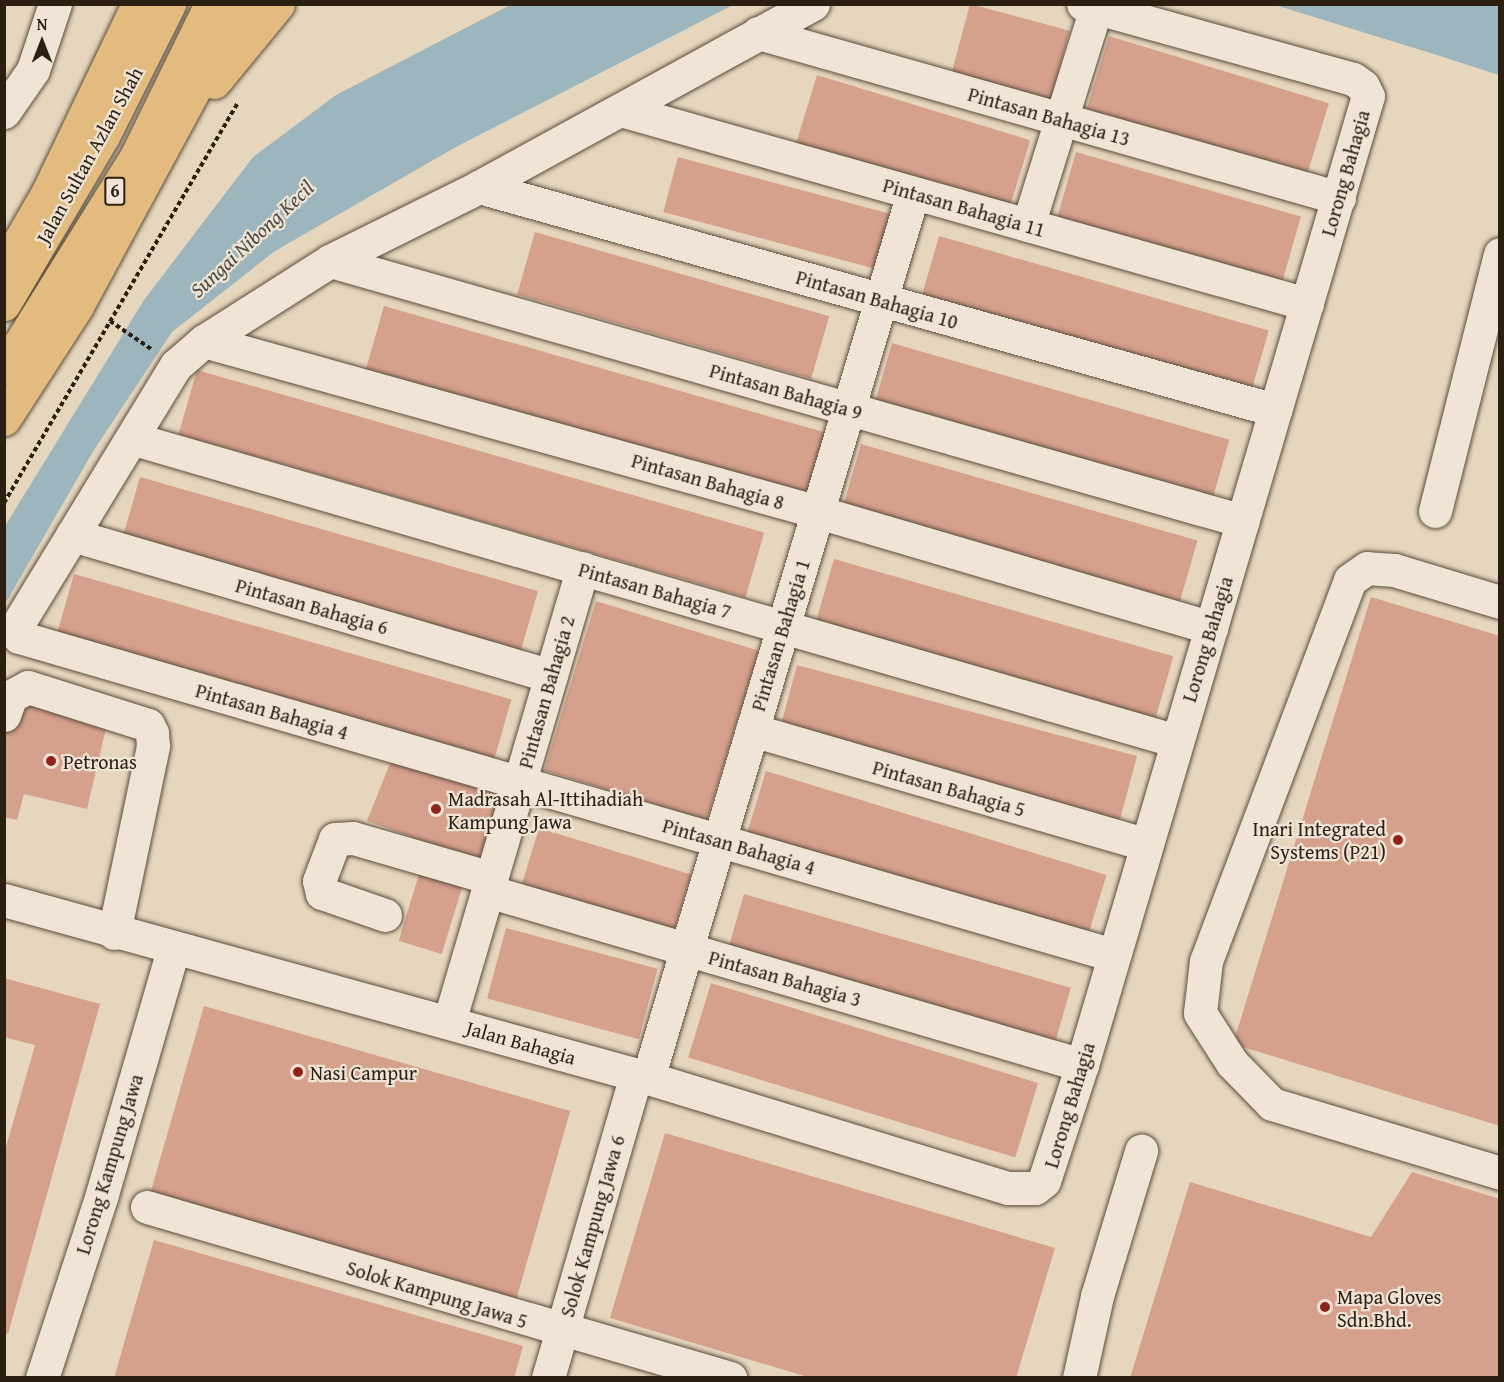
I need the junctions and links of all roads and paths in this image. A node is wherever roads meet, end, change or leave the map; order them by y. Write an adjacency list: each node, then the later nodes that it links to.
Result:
1 (55, 4): 14 (street)
2 (127, 4): 11 (main road)
3 (138, 4): 11 (main road, Jalan Sultan Azlan Shah)
4 (170, 4): 25 (main road, Jalan Sultan Azlan Shah / 6)
5 (211, 4): 31 (main road, Jalan Sultan Azlan Shah / 6)
6 (240, 4): 16 (main road, 6)
7 (278, 4): 16 (main road)
8 (813, 4): 10 (street)
9 (1089, 6): 15 (street); 19 (street, Lorong Bahagia)
10 (758, 33): 13 (street); 15 (street, Pintasan Bahagia 13)
11 (114, 56): 23 (main road, Jalan Sultan Azlan Shah)
12 (238, 102): 27 (path)
13 (621, 110): 17 (street); 18 (street, Pintasan Bahagia 11)
14 (4, 112)
15 (1061, 119): 19 (street, Pintasan Bahagia 13); 20 (street)
16 (176, 127): 34 (main road, 6)
17 (479, 187): 22 (street); 24 (street, Pintasan Bahagia 10)
18 (913, 193): 20 (street, Pintasan Bahagia 11); 24 (street, Pintasan Bahagia 1)
19 (1339, 198): 26 (street, Lorong Bahagia)
20 (1028, 225): 26 (street, Pintasan Bahagia 11)
21 (1500, 254): 29 (street)
22 (330, 261): 28 (street); 32 (street, Pintasan Bahagia 9)
23 (4, 268)
24 (881, 300): 32 (street, Pintasan Bahagia 1); 33 (street, Pintasan Bahagia 10)
25 (4, 304)
26 (1307, 304): 33 (street, Lorong Bahagia)
27 (111, 322): 30 (path); 36 (path)
28 (204, 341): 35 (street); 38 (street, Pintasan Bahagia 8)
29 (1489, 343): 37 (street)
30 (161, 356)
31 (4, 369)
32 (848, 409): 38 (street, Pintasan Bahagia 1); 39 (street, Pintasan Bahagia 9)
33 (1275, 410): 39 (street, Lorong Bahagia)
34 (4, 419)
35 (134, 439): 40 (street); 41 (street, Pintasan Bahagia 7)
36 (4, 503)
37 (1435, 511)
38 (818, 512): 43 (street, Pintasan Bahagia 1); 44 (street, Pintasan Bahagia 8)
39 (1242, 521): 44 (street, Lorong Bahagia)
40 (72, 535): 45 (street, Pintasan Bahagia 6); 49 (street, Pintasan Bahagia 4)
41 (582, 568): 43 (street, Pintasan Bahagia 7); 45 (street, Pintasan Bahagia 2)
42 (1500, 602): 63 (street)
43 (783, 627): 47 (street, Pintasan Bahagia 1); 48 (street, Pintasan Bahagia 7)
44 (1211, 628): 48 (street, Lorong Bahagia)
45 (551, 676): 49 (street, Pintasan Bahagia 2)
46 (4, 715): 55 (street)
47 (752, 730): 50 (street, Pintasan Bahagia 1); 51 (street, Pintasan Bahagia 5)
48 (1177, 741): 51 (street, Lorong Bahagia)
49 (519, 783): 50 (street, Pintasan Bahagia 4); 52 (street, Pintasan Bahagia 2)
50 (719, 841): 57 (street, Pintasan Bahagia 1); 58 (street, Pintasan Bahagia 4)
51 (1147, 845): 58 (street, Lorong Bahagia)
52 (490, 884): 54 (street, Pintasan Bahagia 3); 57 (street, Pintasan Bahagia 3); 59 (street, Pintasan Bahagia 2)
53 (4, 900): 55 (street, Jalan Bahagia)
54 (385, 915)
55 (114, 933): 56 (street, Jalan Bahagia)
56 (174, 949): 59 (street, Jalan Bahagia); 67 (street, Lorong Kampung Jawa)
57 (687, 949): 60 (street, Pintasan Bahagia 3); 61 (street, Pintasan Bahagia 1)
58 (1113, 955): 60 (street, Lorong Bahagia)
59 (449, 1022): 61 (street, Jalan Bahagia)
60 (1082, 1065): 64 (street, Lorong Bahagia)
61 (642, 1076): 64 (street, Jalan Bahagia); 66 (street, Solok Kampung Jawa 6)
62 (1141, 1150): 70 (street)
63 (1500, 1173)
64 (1035, 1188)
65 (147, 1207): 66 (street, Solok Kampung Jawa 5)
66 (561, 1331): 68 (street, Solok Kampung Jawa 6); 69 (street, Solok Kampung Jawa 5)
67 (42, 1377)
68 (548, 1377)
69 (730, 1377)
70 (1079, 1377)

